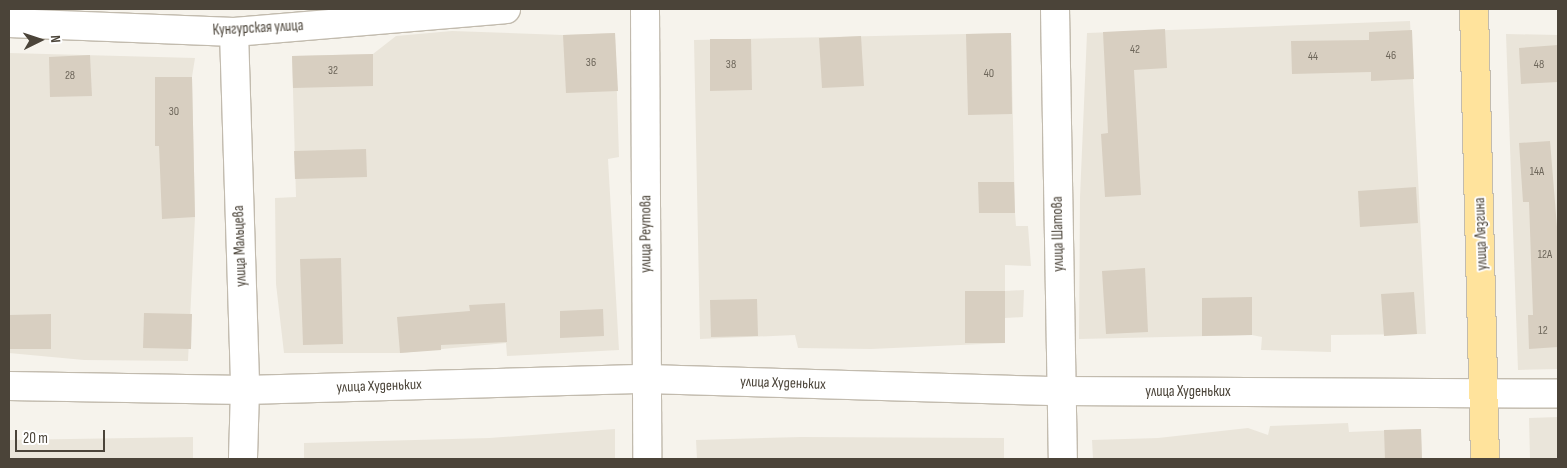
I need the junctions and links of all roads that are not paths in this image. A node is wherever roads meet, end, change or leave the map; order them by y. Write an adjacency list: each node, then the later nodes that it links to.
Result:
1 (506, 9): 6 (street, Кунгурская улица)
2 (645, 9): 7 (street, улица Реутова)
3 (1055, 9): 10 (street, улица Шатова)
4 (1474, 9): 11 (main road, улица Лязгина)
5 (9, 22): 6 (street, Кунгурская улица)
6 (234, 32): 9 (street, улица Мальцева)
7 (648, 378): 9 (street, улица Худеньких); 10 (street, улица Худеньких); 14 (street, улица Реутова)
8 (9, 386): 9 (street, улица Худеньких)
9 (245, 390): 13 (street, улица Мальцева)
10 (1060, 391): 11 (street, улица Худеньких); 15 (street, улица Шатова)
11 (1485, 394): 12 (street, улица Худеньких); 16 (main road, улица Лязгина)
12 (1558, 394)
13 (243, 459)
14 (648, 459)
15 (1063, 459)
16 (1485, 459)

